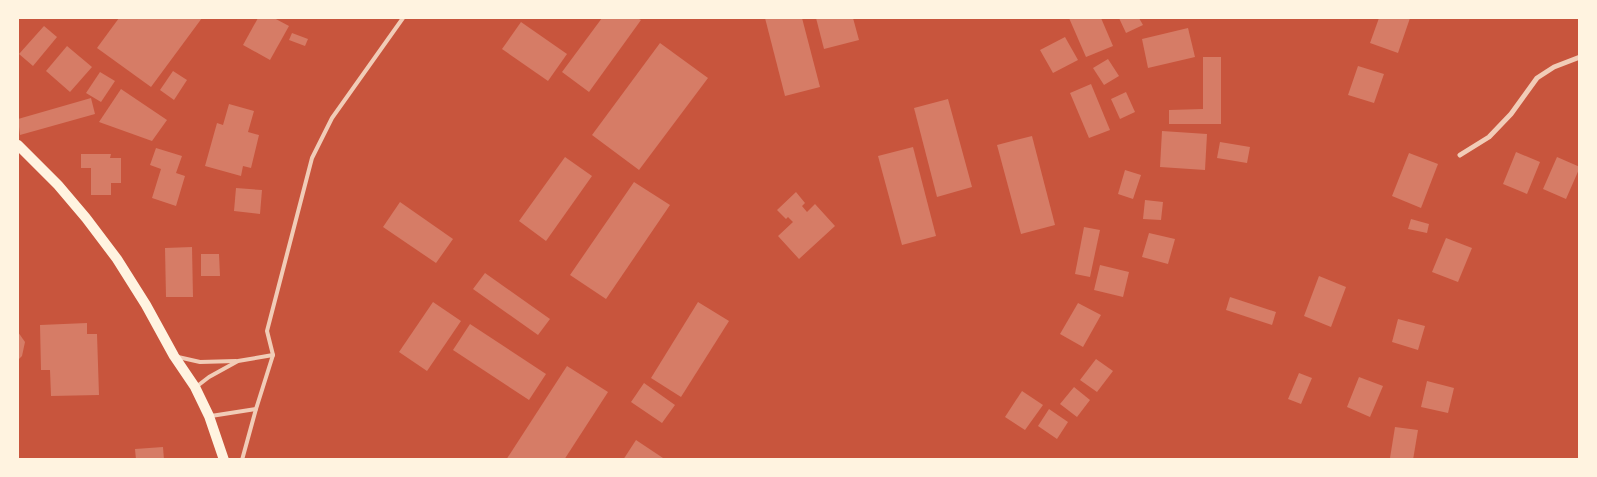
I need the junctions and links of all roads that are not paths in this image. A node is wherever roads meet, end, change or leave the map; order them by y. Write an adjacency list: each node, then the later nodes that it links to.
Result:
1 (403, 18): 5 (lane)
2 (1580, 57): 4 (street)
3 (20, 151): 6 (main road)
4 (1460, 155)
5 (273, 355): 7 (lane); 9 (lane)
6 (174, 356): 7 (lane); 8 (main road)
7 (238, 360): 8 (lane)
8 (195, 387): 10 (main road)
9 (256, 409): 10 (lane); 12 (lane)
10 (209, 416): 11 (main road)
11 (224, 460)
12 (242, 460)

